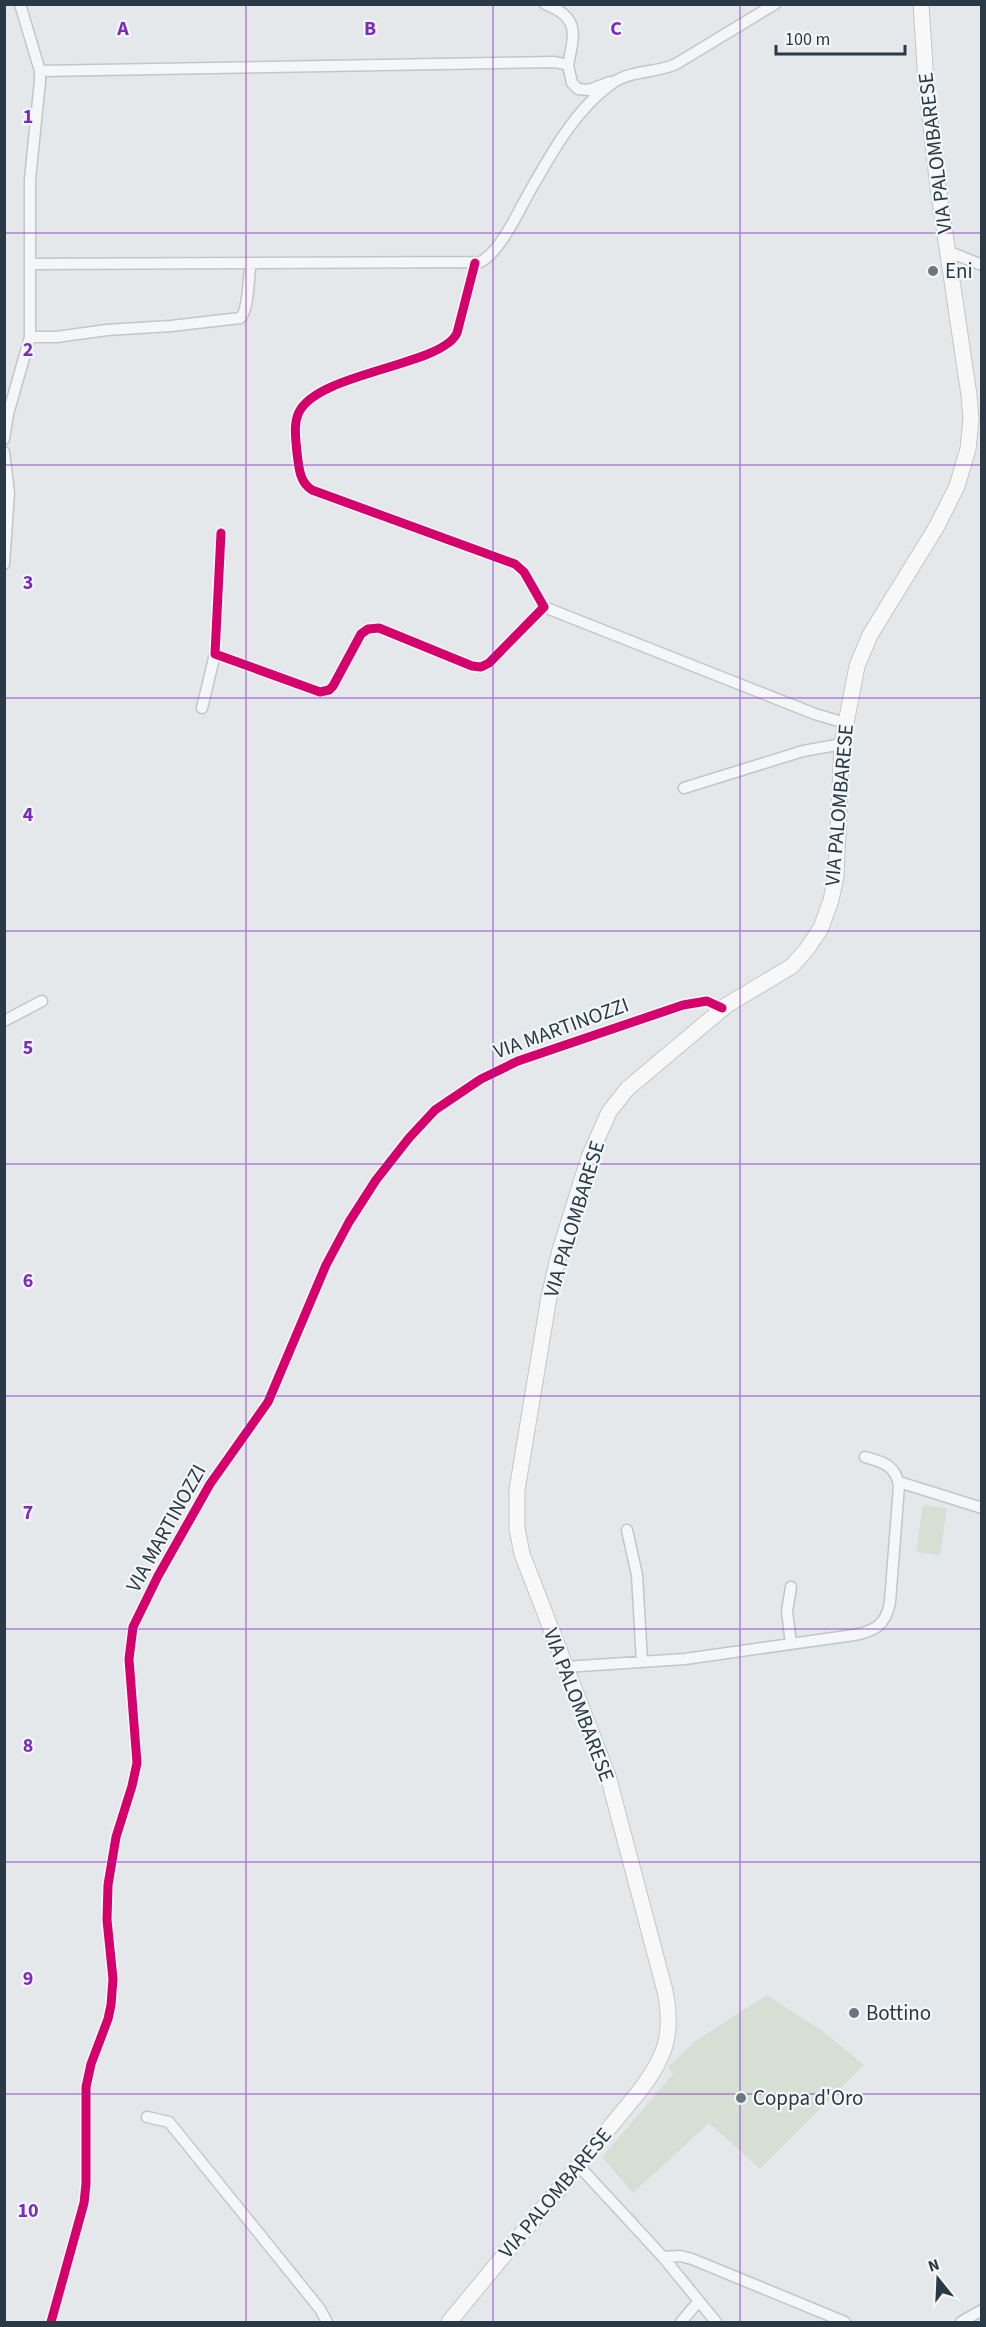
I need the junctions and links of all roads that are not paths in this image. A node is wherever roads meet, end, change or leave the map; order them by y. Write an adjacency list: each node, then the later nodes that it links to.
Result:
1 (20, 4): 6 (street)
2 (544, 4): 5 (street)
3 (775, 4): 7 (street)
4 (921, 4): 8 (main road, VIA PALOMBARESE)
5 (568, 65): 6 (street); 7 (street)
6 (40, 71): 11 (street)
7 (616, 80): 10 (street)
8 (947, 251): 12 (street); 21 (main road, VIA PALOMBARESE)
9 (251, 263): 10 (street); 11 (street); 13 (street)
10 (475, 263): 18 (street)
11 (30, 264): 13 (street)
12 (981, 265)
13 (30, 337): 14 (street)
14 (4, 439)
15 (4, 452): 17 (street)
16 (221, 533): 19 (street)
17 (4, 564)
18 (544, 607): 19 (street); 21 (street)
19 (215, 654): 20 (street)
20 (202, 708)
21 (845, 723): 22 (main road, VIA PALOMBARESE)
22 (842, 744): 23 (street); 25 (main road, VIA PALOMBARESE)
23 (684, 788)
24 (42, 1001): 26 (street)
25 (722, 1008): 34 (main road, VIA PALOMBARESE); 40 (street, VIA MARTINOZZI)
26 (4, 1021)
27 (865, 1457): 28 (street)
28 (898, 1482): 29 (street); 32 (street)
29 (979, 1507)
30 (627, 1530): 33 (street)
31 (791, 1587): 32 (street)
32 (791, 1644): 33 (street)
33 (642, 1662): 34 (street)
34 (565, 1667): 36 (main road, VIA PALOMBARESE)
35 (147, 2117): 41 (street)
36 (578, 2165): 37 (street); 42 (main road, VIA PALOMBARESE)
37 (663, 2257): 38 (street); 45 (street)
38 (698, 2301): 43 (street); 44 (street)
39 (981, 2310): 46 (street)
40 (51, 2322)
41 (327, 2322)
42 (449, 2322)
43 (681, 2322)
44 (716, 2322)
45 (845, 2322)
46 (961, 2322)

